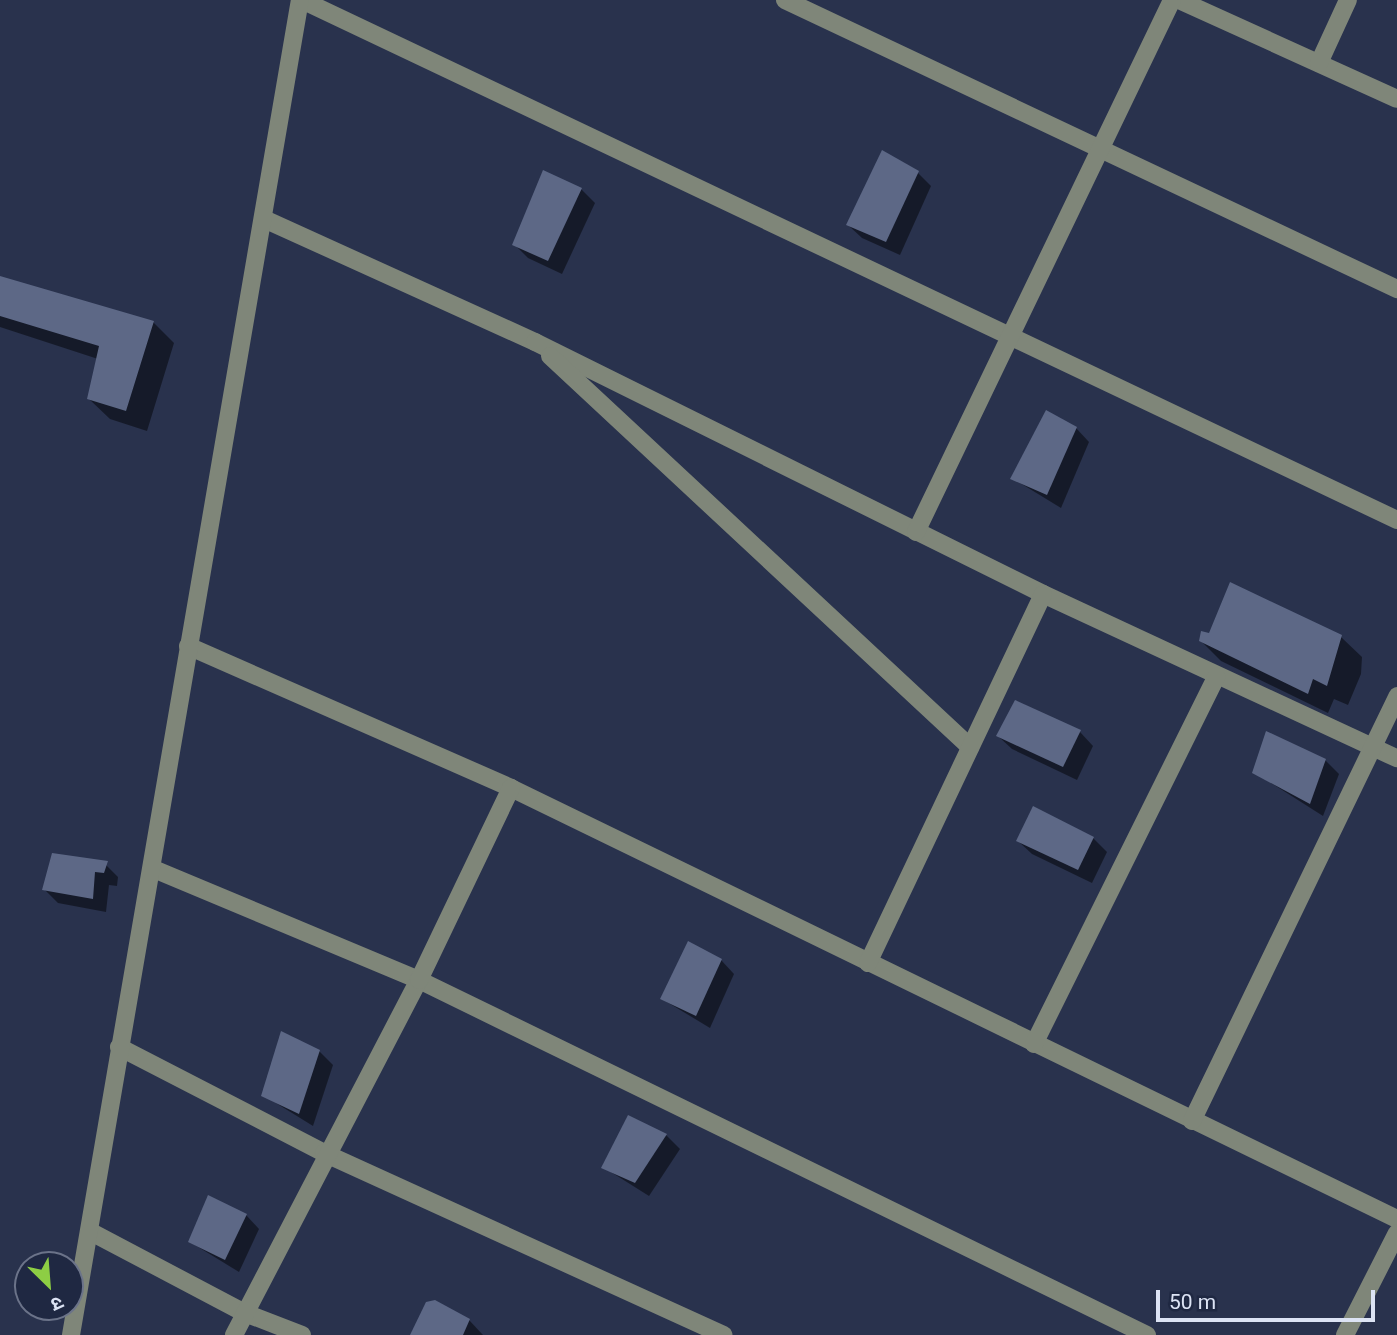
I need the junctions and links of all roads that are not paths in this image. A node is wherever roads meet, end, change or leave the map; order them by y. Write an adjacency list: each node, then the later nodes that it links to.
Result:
1 (301, 0): 9 (street); 12 (street)
2 (785, 0): 8 (street)
3 (1172, 0): 8 (street)
4 (1179, 0): 6 (street)
5 (1348, 0): 6 (street)
6 (1319, 64): 7 (street)
7 (1397, 99)
8 (1097, 150): 10 (street); 12 (street)
9 (264, 219): 11 (street); 16 (street)
10 (1397, 289)
11 (536, 342): 14 (street); 19 (street)
12 (1011, 342): 13 (street); 14 (street)
13 (1397, 520)
14 (916, 532): 15 (street)
15 (1043, 594): 17 (street); 19 (street)
16 (188, 646): 22 (street); 23 (street)
17 (1216, 677): 20 (street); 26 (street)
18 (1397, 696): 20 (street)
19 (970, 747): 24 (street)
20 (1373, 747): 21 (street); 28 (street)
21 (1397, 758)
22 (511, 788): 24 (street); 25 (street)
23 (156, 870): 25 (street); 27 (street)
24 (868, 963): 26 (street)
25 (419, 980): 29 (street); 38 (street)
26 (1034, 1044): 28 (street)
27 (120, 1047): 29 (street); 31 (street)
28 (1192, 1121): 30 (street)
29 (324, 1153): 33 (street); 37 (street)
30 (1397, 1219)
31 (93, 1233): 33 (street); 34 (street)
32 (1397, 1233): 39 (street)
33 (245, 1313): 35 (street); 36 (street)
34 (71, 1335)
35 (234, 1335)
36 (302, 1335)
37 (724, 1335)
38 (1147, 1335)
39 (1345, 1335)

